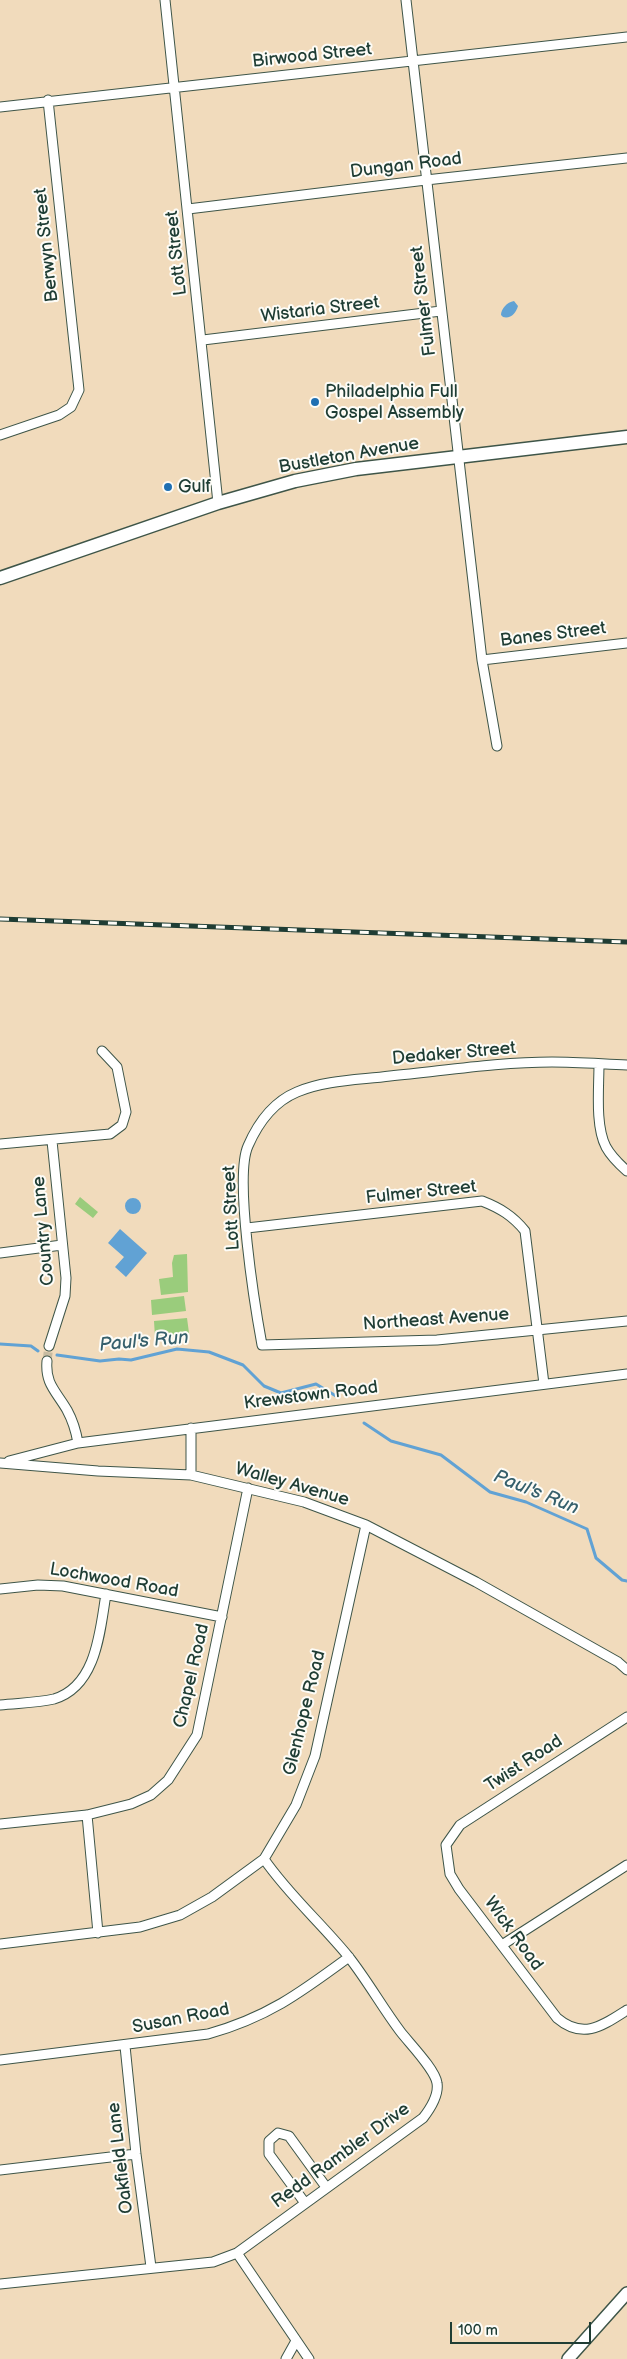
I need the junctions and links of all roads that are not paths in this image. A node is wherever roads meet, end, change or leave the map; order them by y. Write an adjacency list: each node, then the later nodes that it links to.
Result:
1 (165, 0): 5 (street, Lott Street)
2 (406, 0): 4 (street, Fulmer Street)
3 (627, 37): 4 (street, Birwood Street)
4 (413, 61): 5 (street, Birwood Street); 9 (street, Fulmer Street)
5 (174, 88): 6 (street, Birwood Street); 10 (street, Lott Street)
6 (48, 100): 7 (street, Birwood Street); 13 (street, Berwyn Street)
7 (0, 107)
8 (627, 158): 9 (street, Dungan Road)
9 (426, 180): 10 (street, Dungan Road); 11 (street, Fulmer Street)
10 (188, 209): 12 (street, Lott Street)
11 (441, 312): 12 (street, Wistaria Street); 15 (street, Fulmer Street)
12 (202, 340): 16 (street, Lott Street)
13 (0, 435)
14 (627, 437): 15 (main road, Bustleton Avenue)
15 (459, 457): 16 (main road, Bustleton Avenue); 19 (street, Fulmer Street)
16 (218, 503): 17 (main road, Bustleton Avenue)
17 (0, 578)
18 (627, 643): 19 (street, Banes Street)
19 (482, 660): 20 (street, Fulmer Street)
20 (497, 746)
21 (102, 1051): 25 (street)
22 (600, 1064): 23 (street, Dedaker Street); 24 (street, Dedaker Street); 27 (street)
23 (627, 1065)
24 (287, 1098): 28 (street, Lott Street)
25 (52, 1141): 26 (street); 29 (street, Country Lane)
26 (0, 1144)
27 (627, 1171)
28 (247, 1228): 32 (street, Fulmer Street); 33 (street, Lott Street)
29 (62, 1245): 30 (street); 34 (street, Country Lane)
30 (0, 1253)
31 (627, 1321): 32 (street, Northeast Avenue)
32 (538, 1328): 33 (street, Northeast Avenue); 37 (street, Fulmer Street)
33 (259, 1331)
34 (49, 1346)
35 (47, 1361): 39 (street)
36 (627, 1374): 37 (street, Krewstown Road)
37 (544, 1384): 38 (street, Krewstown Road)
38 (191, 1428): 39 (street, Krewstown Road); 41 (street)
39 (78, 1443): 40 (street, Krewstown Road)
40 (1, 1462): 41 (street, Walley Avenue)
41 (191, 1475): 42 (street, Walley Avenue)
42 (248, 1488): 43 (street, Walley Avenue); 46 (street, Chapel Road)
43 (366, 1525): 47 (street, Walley Avenue); 53 (street, Glenhope Road)
44 (0, 1589): 45 (street, Lochwood Road)
45 (106, 1594): 46 (street, Lochwood Road); 48 (street)
46 (222, 1617): 50 (street, Chapel Road)
47 (627, 1670)
48 (0, 1705)
49 (627, 1717): 52 (street, Twist Road)
50 (87, 1815): 51 (street, Chapel Road); 55 (street)
51 (0, 1824)
52 (446, 1845): 57 (street, Wick Road)
53 (264, 1859): 55 (street, Glenhope Road); 58 (street, Redd Rambler Drive)
54 (627, 1865): 57 (street)
55 (98, 1933): 56 (street, Glenhope Road)
56 (0, 1944)
57 (502, 1945): 59 (street, Wick Road)
58 (348, 1957): 60 (street, Susan Road); 64 (street, Redd Rambler Drive)
59 (627, 2010)
60 (125, 2046): 61 (street, Susan Road); 62 (street, Oakfield Lane)
61 (0, 2060)
62 (136, 2154): 63 (street); 67 (street, Oakfield Lane)
63 (0, 2170)
64 (326, 2187): 65 (street, Redd Rambler Drive); 65 (street)
65 (305, 2203): 66 (street, Redd Rambler Drive)
66 (237, 2253): 67 (street, Redd Rambler Drive); 70 (street)
67 (151, 2267): 68 (street, Redd Rambler Drive)
68 (0, 2284)
69 (627, 2293): 73 (main road)
70 (296, 2341): 71 (street); 72 (street)
71 (286, 2359)
72 (309, 2359)
73 (568, 2359)

